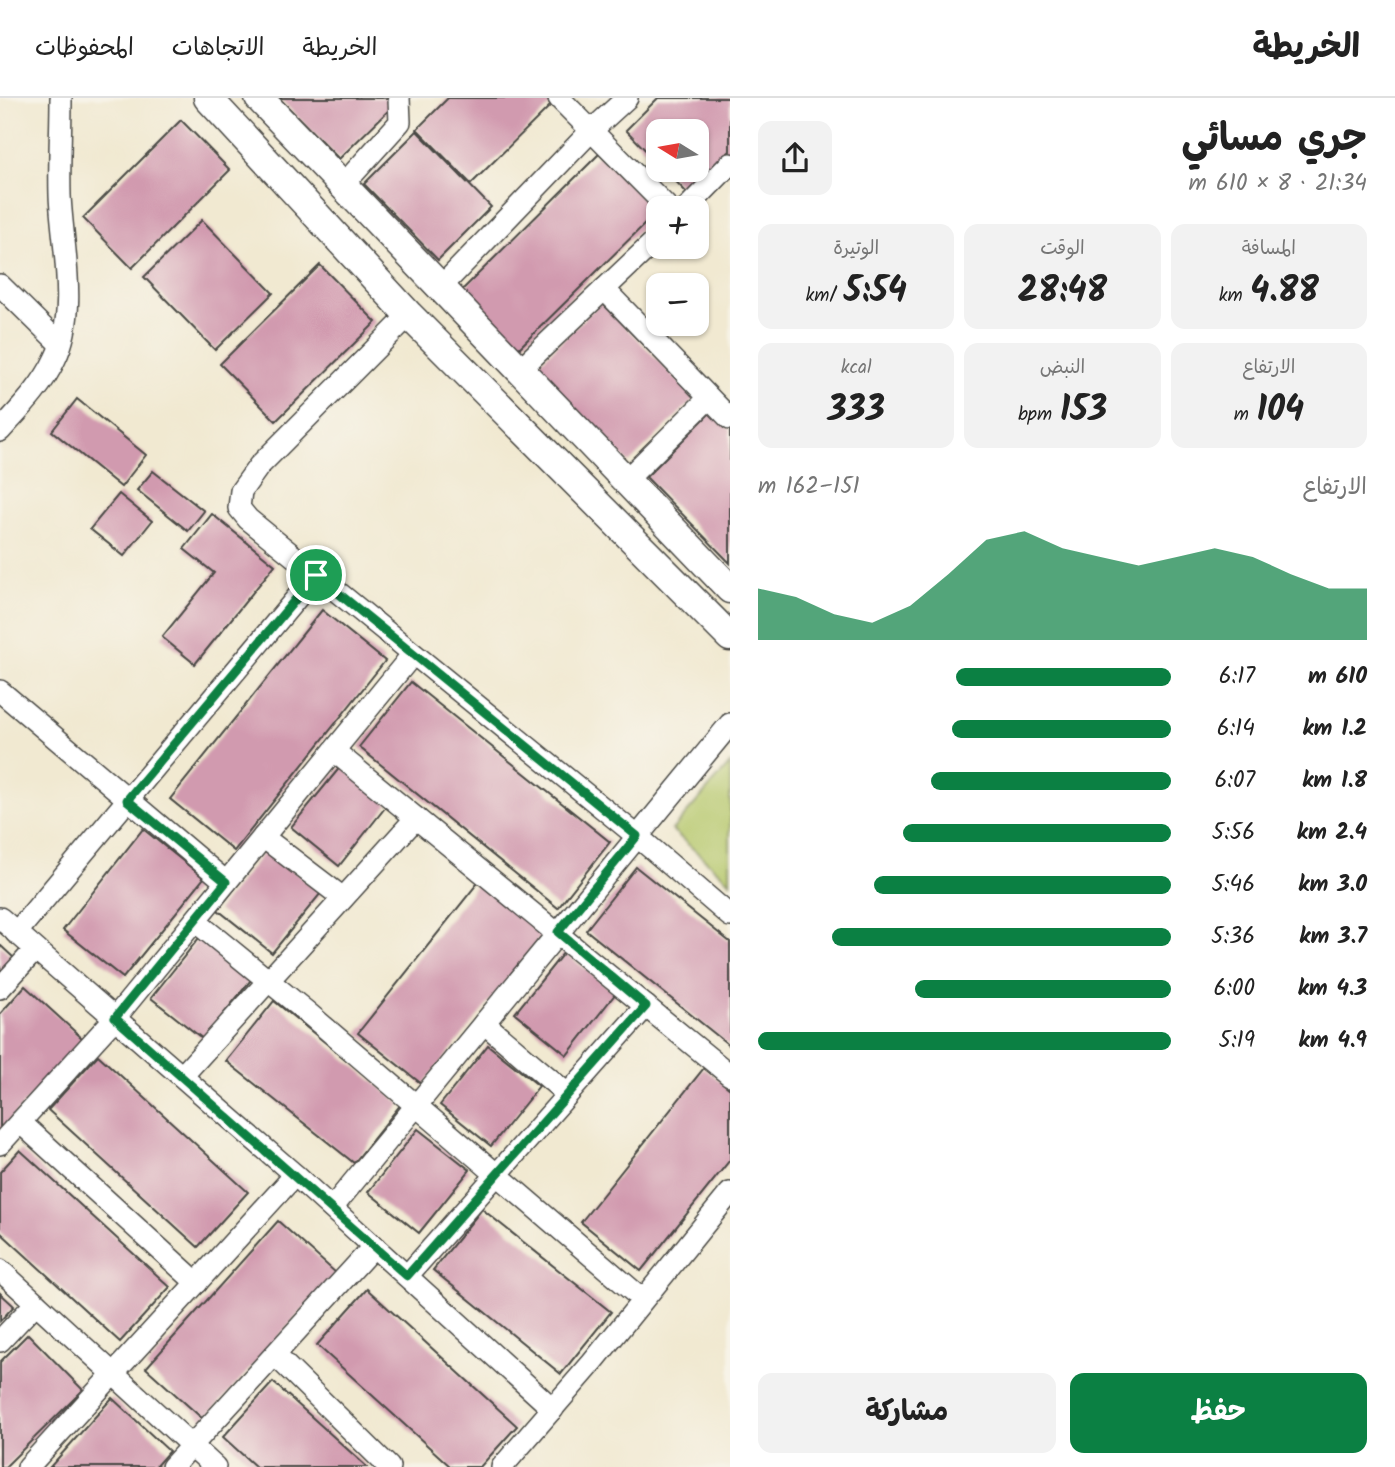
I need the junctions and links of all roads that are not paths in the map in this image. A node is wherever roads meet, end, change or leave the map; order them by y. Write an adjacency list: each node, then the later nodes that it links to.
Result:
1 (61, 98): 17 (street)
2 (208, 98): 16 (street)
3 (259, 98): 9 (street)
4 (398, 98): 9 (street)
5 (559, 98): 7 (street)
6 (626, 98): 7 (street)
7 (591, 131): 10 (street); 14 (street)
8 (730, 164): 11 (street)
9 (344, 184): 14 (street)
10 (656, 196)
11 (699, 196)
12 (646, 249): 15 (street)
13 (0, 285): 17 (street)
14 (440, 288): 18 (street)
15 (604, 289): 18 (street); 19 (street)
16 (409, 315): 23 (street); 25 (street)
17 (60, 344): 21 (street)
18 (519, 370): 22 (street)
19 (709, 398): 20 (street); 22 (street)
20 (730, 419)
21 (0, 431)
22 (625, 481): 24 (street)
23 (316, 575): 26 (street); 30 (street)
24 (730, 590)
25 (730, 637)
26 (413, 654): 29 (street); 32 (street)
27 (0, 691): 30 (street)
28 (730, 724): 32 (street)
29 (334, 751): 31 (street); 33 (street)
30 (127, 800): 34 (street); 38 (street)
31 (416, 817): 35 (street); 39 (street)
32 (637, 836): 36 (street); 39 (street)
33 (263, 837): 34 (street); 35 (street)
34 (226, 882): 37 (street)
35 (343, 898): 41 (street)
36 (730, 916)
37 (195, 921): 41 (street); 44 (street)
38 (8, 925): 40 (street)
39 (558, 932): 43 (street); 45 (street)
40 (36, 950): 42 (street); 44 (street)
41 (268, 981): 47 (street); 49 (street)
42 (0, 988)
43 (646, 1006): 46 (street); 48 (street)
44 (115, 1018): 47 (street); 50 (street)
45 (484, 1023): 48 (street); 49 (street)
46 (730, 1075)
47 (182, 1076): 53 (street)
48 (566, 1093): 52 (street)
49 (416, 1105): 52 (street); 55 (street)
50 (20, 1122): 51 (street); 59 (street)
51 (0, 1144)
52 (498, 1174): 58 (street); 60 (street)
53 (295, 1175): 55 (street); 59 (street)
54 (730, 1193): 60 (street)
55 (332, 1208): 56 (street)
56 (374, 1247): 58 (street); 63 (street)
57 (0, 1270): 61 (street)
58 (407, 1276): 65 (street)
59 (197, 1283): 64 (street)
60 (642, 1300): 65 (street)
61 (36, 1303): 62 (street); 64 (street)
62 (0, 1341)
63 (275, 1355): 66 (street); 70 (street)
64 (114, 1374): 66 (street); 67 (street)
65 (553, 1409): 71 (street)
66 (192, 1446): 68 (street); 69 (street)
67 (28, 1467)
68 (172, 1467)
69 (215, 1467)
70 (389, 1467)
71 (502, 1467)

